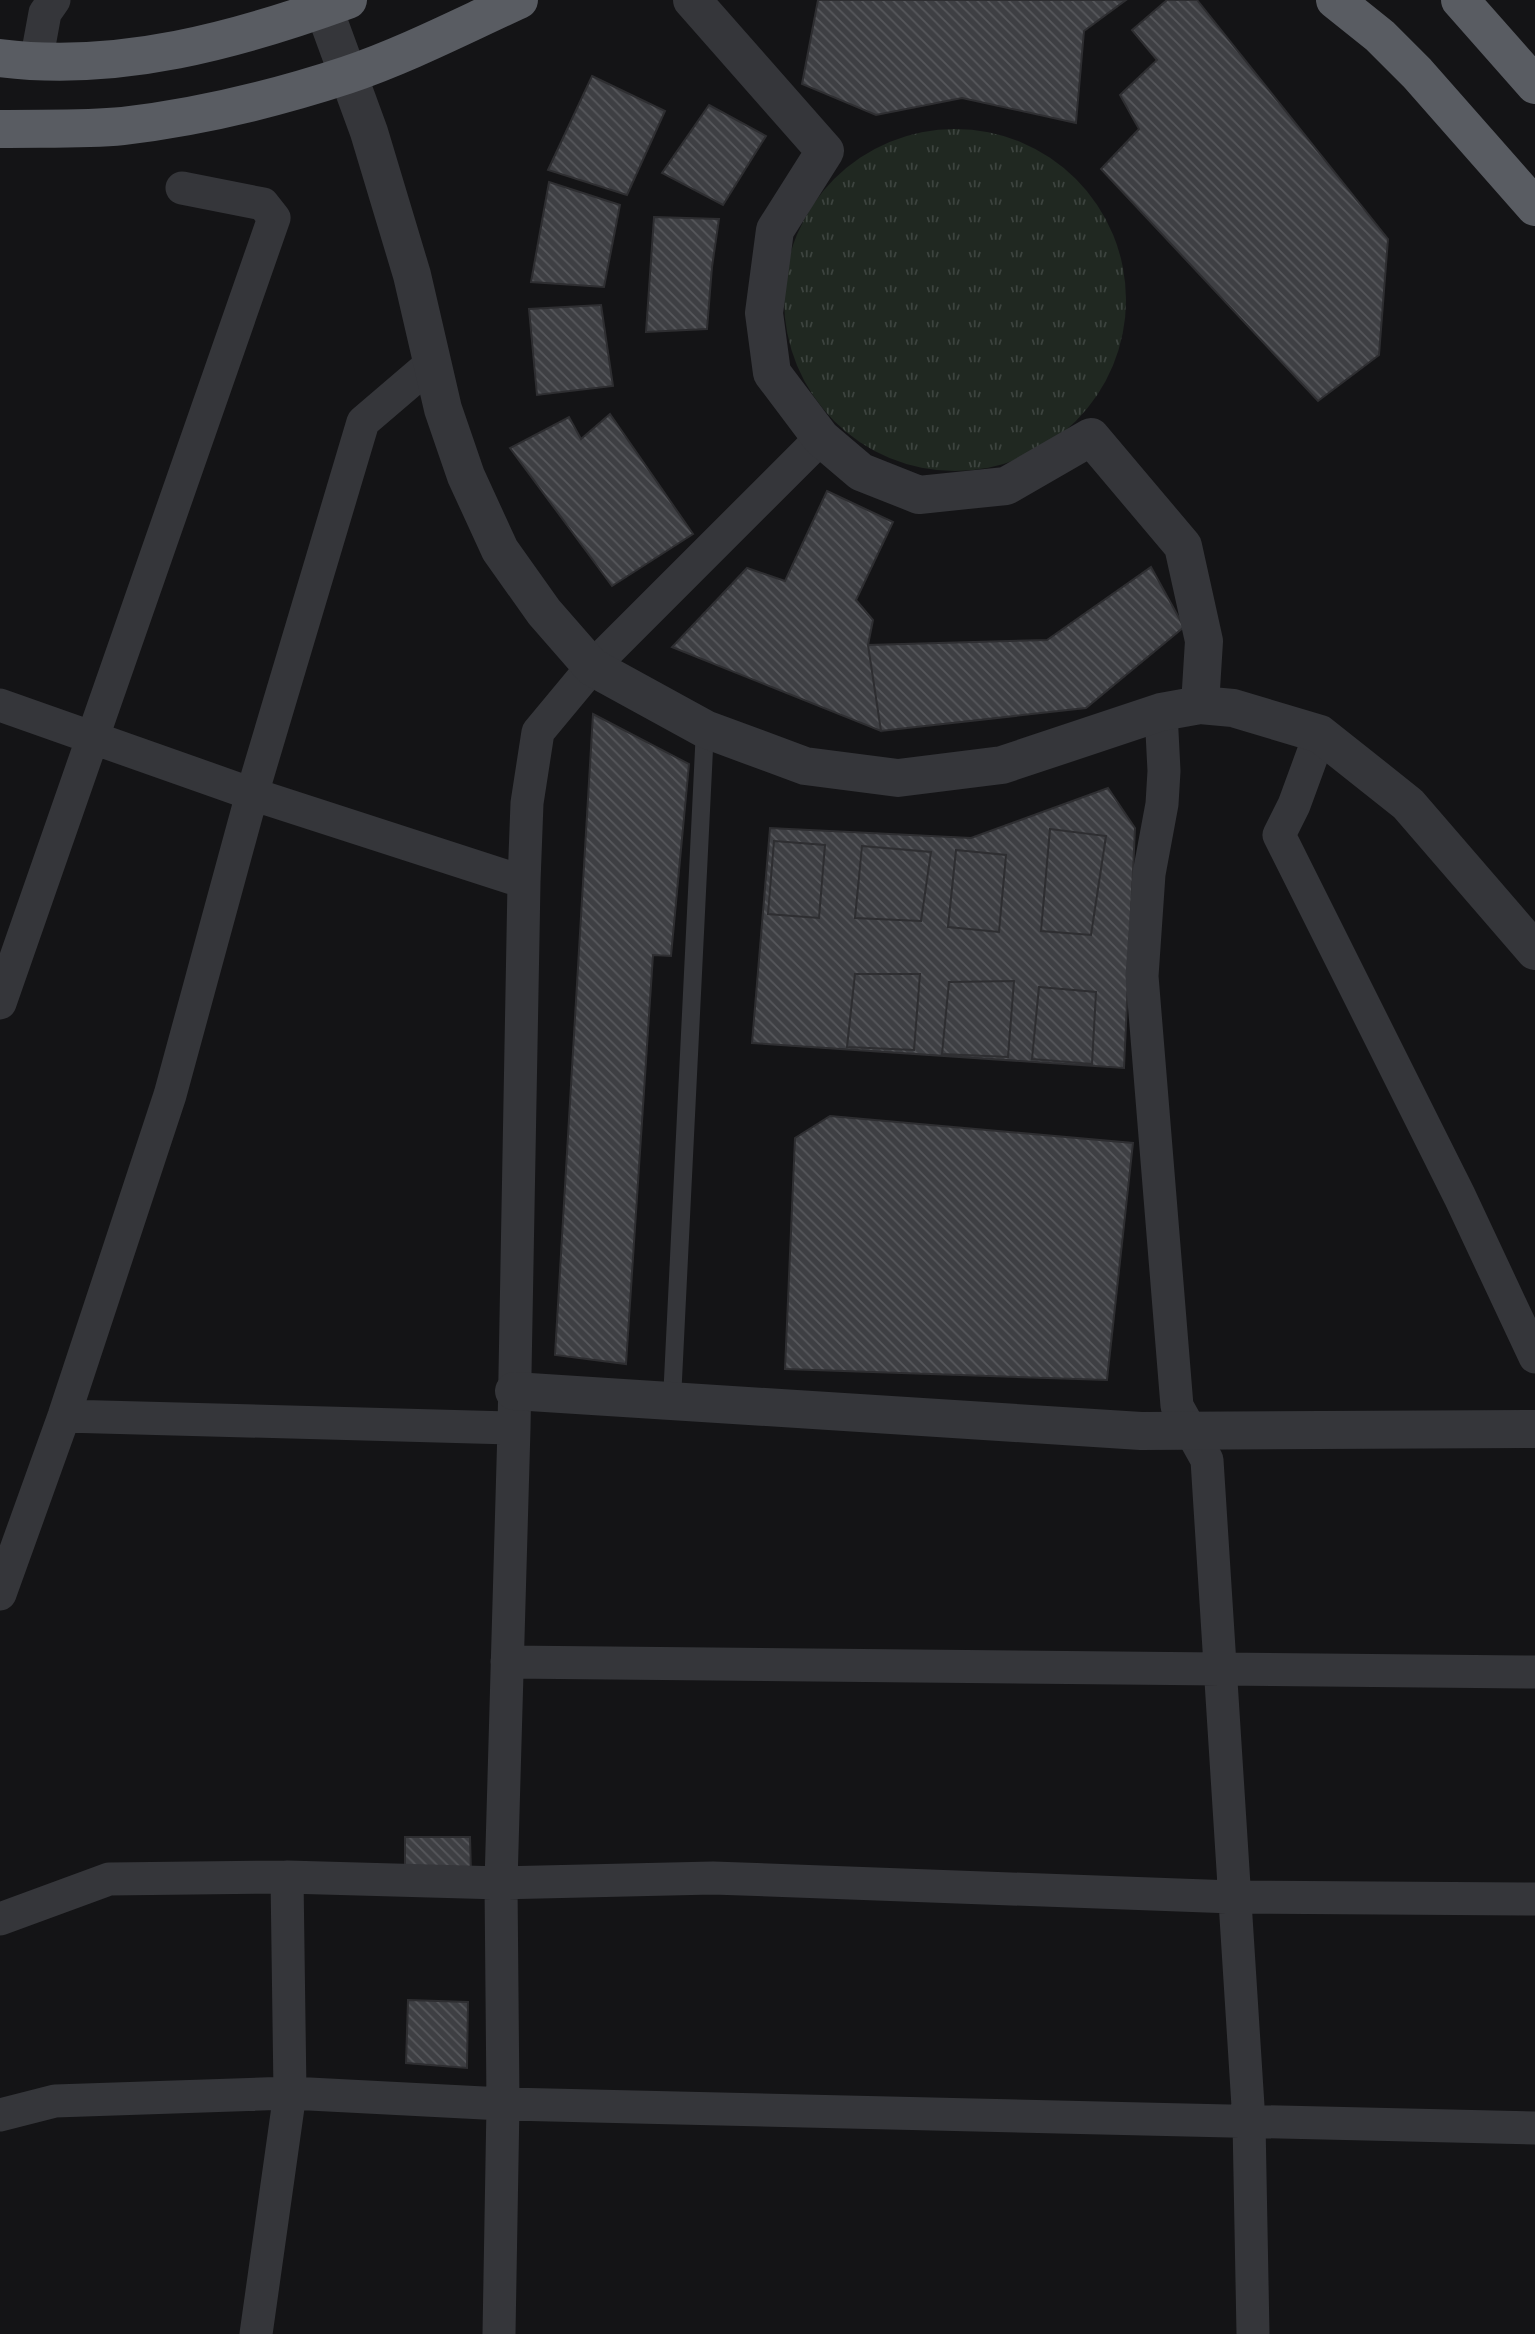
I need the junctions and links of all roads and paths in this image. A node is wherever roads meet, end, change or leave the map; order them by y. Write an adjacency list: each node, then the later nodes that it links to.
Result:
1 (54, 0): 7 (street)
2 (519, 0): 8 (highway)
3 (692, 0): 14 (street)
4 (1335, 0): 12 (highway)
5 (1460, 0): 9 (highway)
6 (336, 4): 7 (highway); 8 (street)
7 (18, 60)
8 (348, 75): 10 (highway); 13 (street)
9 (1535, 85)
10 (0, 130)
11 (182, 188): 21 (street)
12 (1535, 207)
13 (432, 363): 15 (street); 22 (street)
14 (821, 438): 15 (street); 17 (street)
15 (592, 667): 19 (street); 23 (street)
16 (0, 705): 21 (street)
17 (1200, 705): 18 (street); 20 (street)
18 (1161, 712): 19 (street); 31 (street)
19 (705, 729): 27 (lane)
20 (1320, 734): 24 (street); 26 (street)
21 (93, 737): 22 (street); 25 (street)
22 (252, 794): 23 (street); 29 (street)
23 (524, 882): 28 (street)
24 (1535, 951)
25 (0, 1003)
26 (1535, 1357)
27 (672, 1400): 28 (street); 31 (street)
28 (514, 1409): 29 (street); 33 (street)
29 (64, 1416): 32 (street)
30 (1535, 1429): 31 (street)
31 (1193, 1431): 34 (street)
32 (0, 1594)
33 (507, 1662): 34 (street); 37 (street)
34 (1220, 1670): 35 (street); 38 (street)
35 (1535, 1671)
36 (287, 1877): 37 (street); 40 (street); 41 (street)
37 (501, 1883): 38 (street); 42 (street)
38 (1233, 1897): 39 (street); 44 (street)
39 (1535, 1899)
40 (0, 1919)
41 (290, 2093): 42 (street); 43 (street); 46 (street)
42 (503, 2104): 44 (street); 47 (street)
43 (0, 2115)
44 (1249, 2122): 45 (street); 48 (street)
45 (1535, 2128)
46 (256, 2334)
47 (499, 2334)
48 (1253, 2334)

